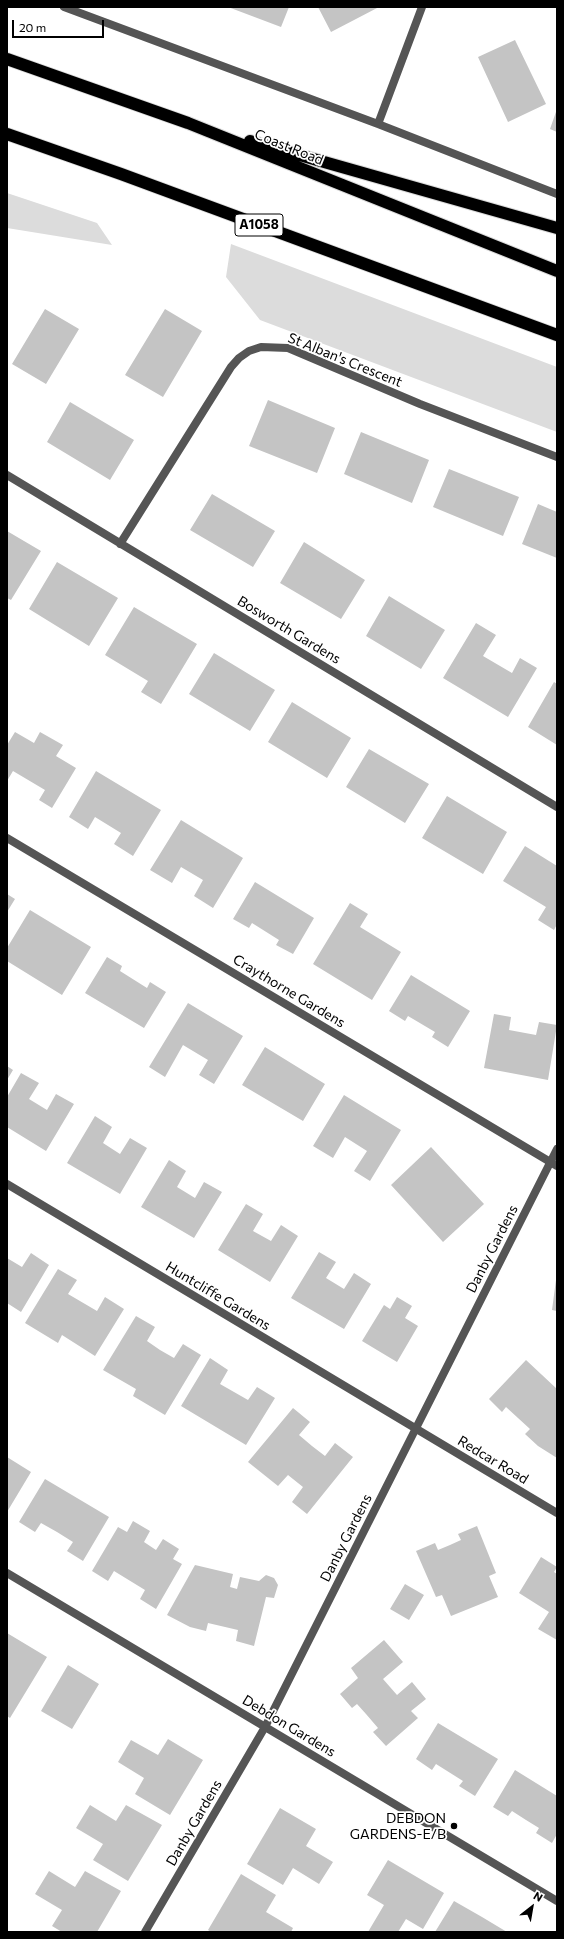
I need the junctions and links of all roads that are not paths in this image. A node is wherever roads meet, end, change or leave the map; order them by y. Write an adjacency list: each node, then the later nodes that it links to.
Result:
1 (64, 7): 5 (street)
2 (422, 7): 5 (street)
3 (7, 59): 4 (highway, Coast Road)
4 (188, 123): 8 (highway); 9 (highway, Coast Road)
5 (378, 124): 7 (street)
6 (7, 134): 10 (highway, A1058)
7 (557, 194)
8 (557, 228)
9 (557, 271)
10 (510, 319): 11 (highway, A1058); 12 (highway, A1058)
11 (557, 335)
12 (557, 340)
13 (557, 457): 15 (street, St Alban's Crescent)
14 (7, 475): 15 (street, Bosworth Gardens)
15 (120, 544): 16 (street, Bosworth Gardens)
16 (557, 807)
17 (7, 838): 19 (street, Craythorne Gardens)
18 (557, 1149): 19 (street, Danby Gardens)
19 (554, 1164): 21 (street, Danby Gardens)
20 (7, 1184): 21 (street, Huntcliffe Gardens)
21 (416, 1429): 22 (street, Redcar Road); 24 (street, Danby Gardens)
22 (557, 1513)
23 (7, 1573): 24 (street, Debdon Gardens)
24 (265, 1728): 25 (street, Debdon Gardens); 26 (street, Danby Gardens)
25 (557, 1901)
26 (145, 1932)

